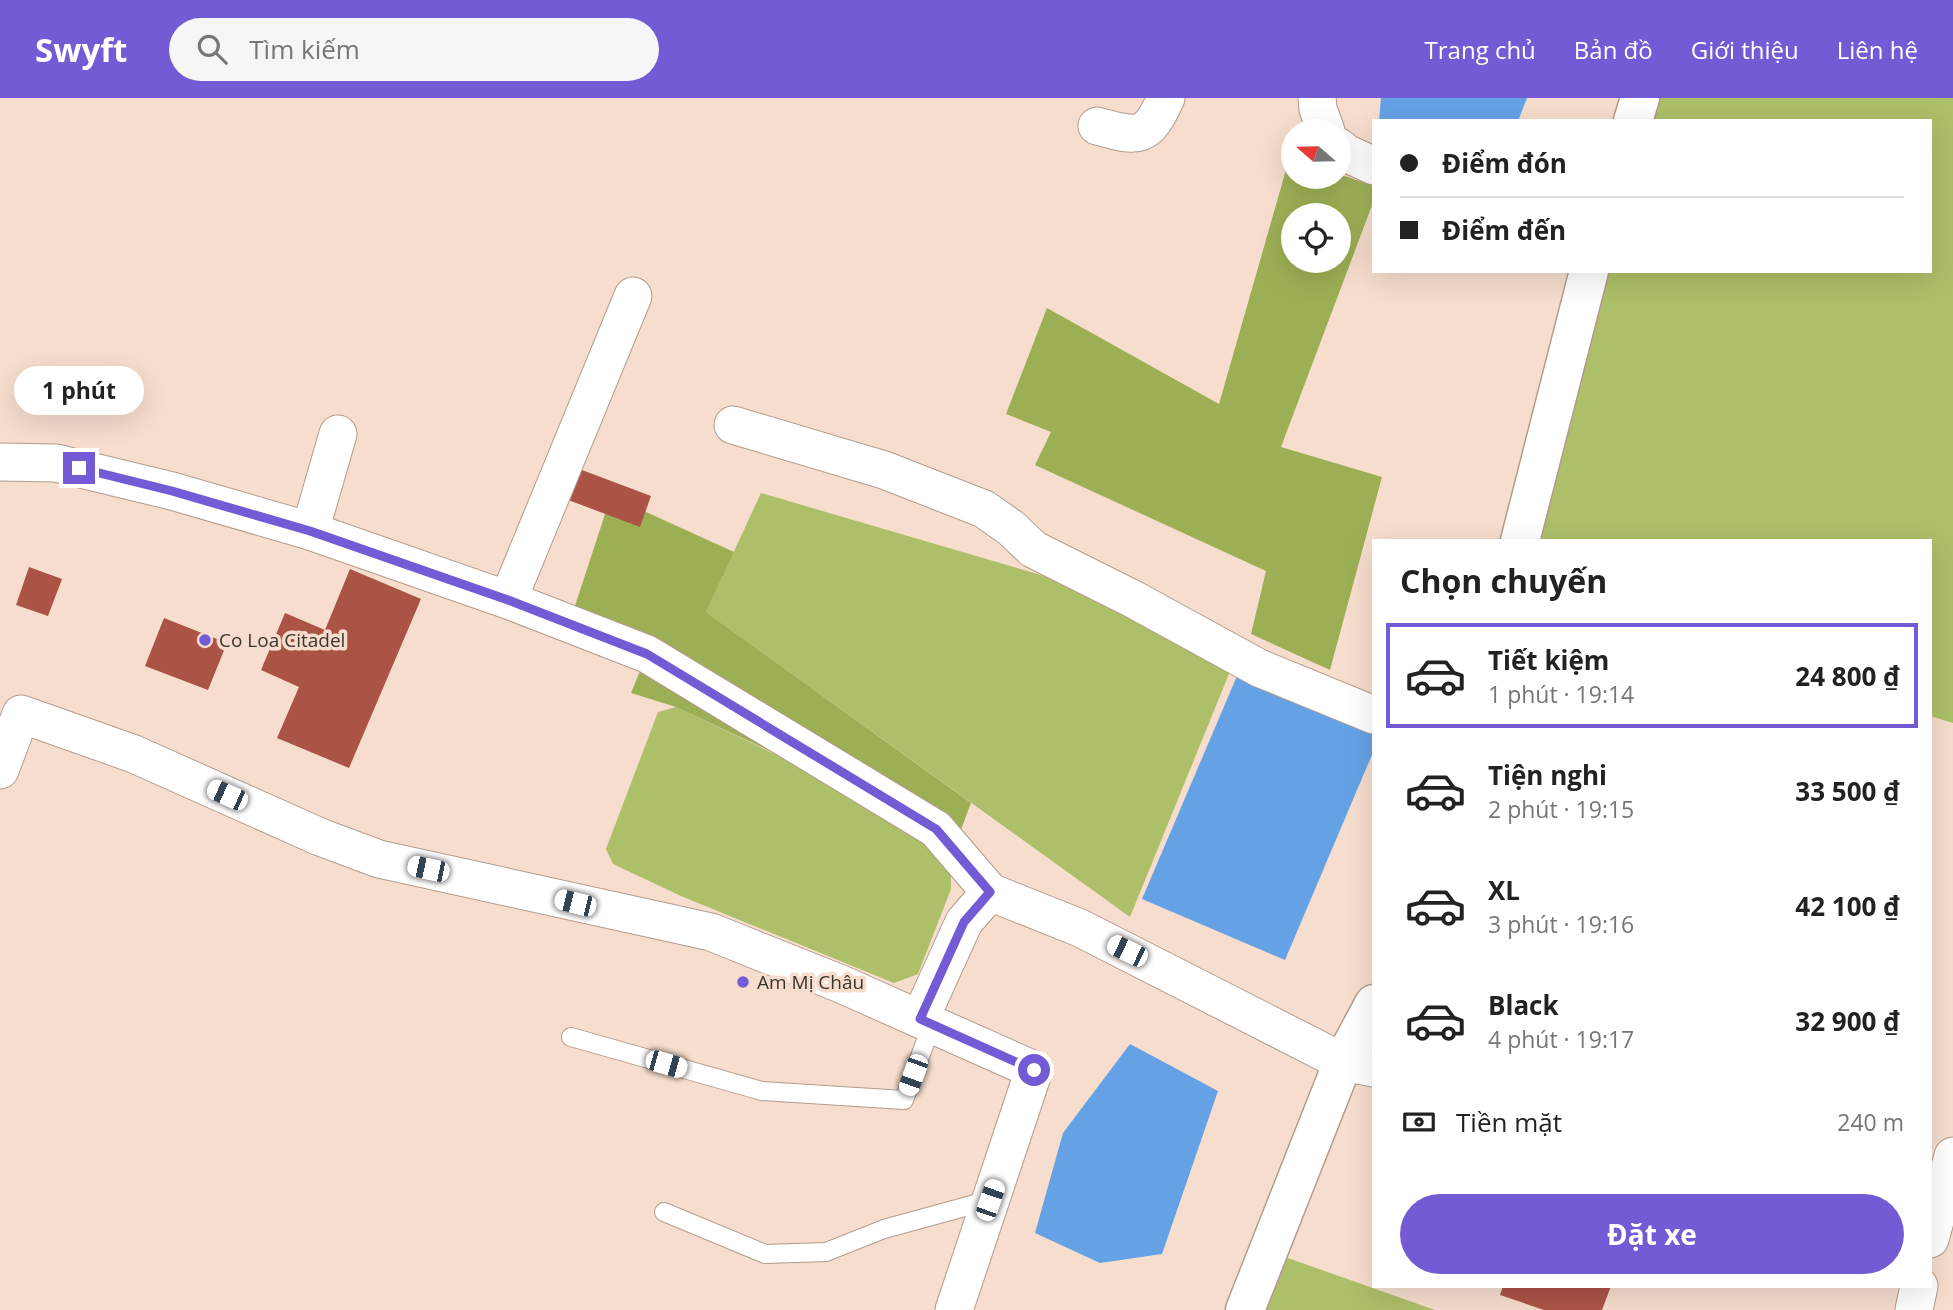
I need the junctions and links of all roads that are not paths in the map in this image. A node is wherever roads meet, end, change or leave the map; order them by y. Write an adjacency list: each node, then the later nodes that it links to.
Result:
1 (1166, 98): 6 (street)
2 (1317, 98): 4 (street)
3 (1640, 98): 5 (street)
4 (1322, 119)
5 (1634, 119)
6 (1097, 126)
7 (1351, 155): 8 (street)
8 (1372, 165)
9 (1588, 273): 15 (street)
10 (633, 296): 16 (street)
11 (733, 425): 17 (street)
12 (338, 434): 14 (street)
13 (0, 462): 14 (street)
14 (310, 531): 16 (street)
15 (1521, 539)
16 (508, 600): 19 (street)
17 (1372, 714)
18 (0, 769): 21 (street)
19 (990, 892): 21 (street); 23 (street)
20 (1372, 1012): 23 (street)
21 (926, 1021): 22 (lane); 25 (street)
22 (571, 1037)
23 (1358, 1065): 32 (street)
24 (1953, 1156): 27 (street)
25 (990, 1200): 26 (lane); 31 (street)
26 (664, 1212)
27 (1932, 1234)
28 (1932, 1242): 29 (street)
29 (1953, 1250)
30 (1919, 1288): 33 (street)
31 (954, 1310)
32 (1245, 1310)
33 (1914, 1310)

